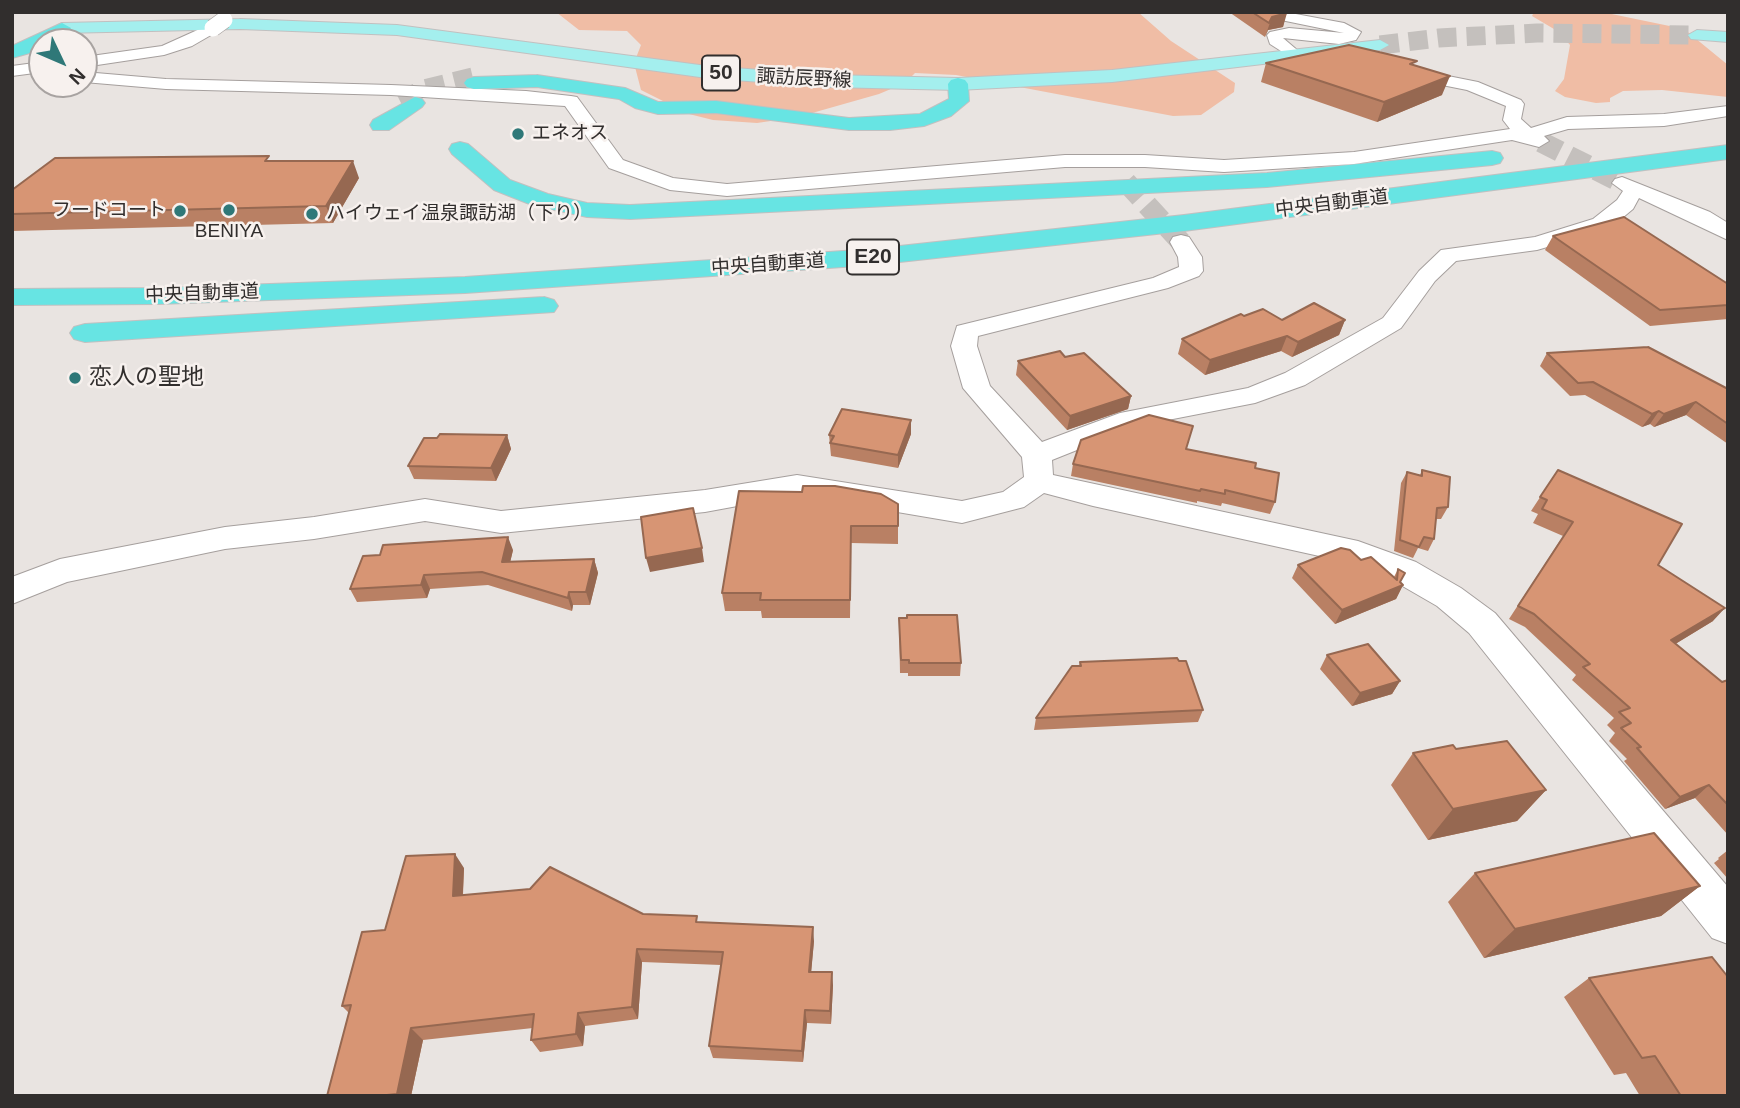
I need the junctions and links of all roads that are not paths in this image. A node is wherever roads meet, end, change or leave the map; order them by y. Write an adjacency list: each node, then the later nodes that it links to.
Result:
1 (1276, 12): 8 (street)
2 (224, 20): 9 (street)
3 (62, 28): 11 (main road, 諏訪辰野線 / 50)
4 (1697, 35): 5 (main road)
5 (1728, 37)
6 (1380, 45): 7 (main road, 諏訪辰野線 / 50)
7 (1328, 51): 8 (main road, 諏訪辰野線 / 50); 16 (street)
8 (1294, 55): 11 (main road, 諏訪辰野線 / 50)
9 (98, 60)
10 (98, 78): 21 (street)
11 (958, 84): 13 (highway)
12 (1728, 111): 16 (street)
13 (830, 121): 13 (highway)
14 (1728, 126): 17 (highway)
15 (1728, 134): 27 (highway, 中央自動車道 / E20)
16 (1534, 138): 21 (street)
17 (1593, 144)
18 (1566, 148): 19 (highway)
19 (460, 149)
20 (1728, 152): 25 (highway, 中央自動車道 / E20)
21 (1108, 160): 22 (street)
22 (1126, 182)
23 (1667, 203): 24 (street); 26 (street); 30 (street)
24 (1728, 215)
25 (1182, 233): 28 (highway, 中央自動車道 / E20); 29 (highway); 30 (street)
26 (1728, 233)
27 (12, 275)
28 (12, 297)
29 (85, 333)
30 (1038, 468): 31 (street); 32 (street)
31 (12, 591)
32 (1728, 922)

